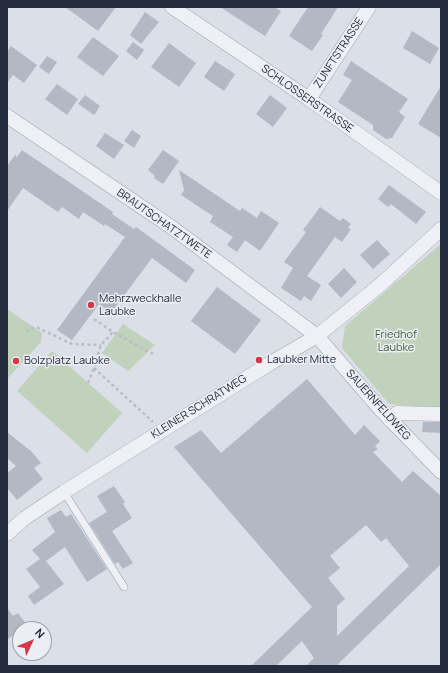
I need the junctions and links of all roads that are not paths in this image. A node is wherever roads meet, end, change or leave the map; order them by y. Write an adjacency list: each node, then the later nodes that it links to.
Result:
1 (172, 7): 3 (street, SCHLOSSERSTRASSE)
2 (369, 7): 3 (street, ZUNFTSTRASSE)
3 (309, 99): 5 (street, SCHLOSSERSTRASSE)
4 (7, 116): 7 (street, BRAUTSCHATZTWETE)
5 (441, 193)
6 (441, 229): 7 (street, KLEINER SCHRATWEG)
7 (317, 336): 9 (street, SAUERNFELDWEG); 11 (street, KLEINER SCHRATWEG)
8 (441, 414): 9 (street)
9 (390, 420): 10 (street, SAUERNFELDWEG)
10 (441, 472)
11 (64, 492): 12 (street, KLEINER SCHRATWEG); 13 (lane)
12 (7, 534)
13 (124, 587)

